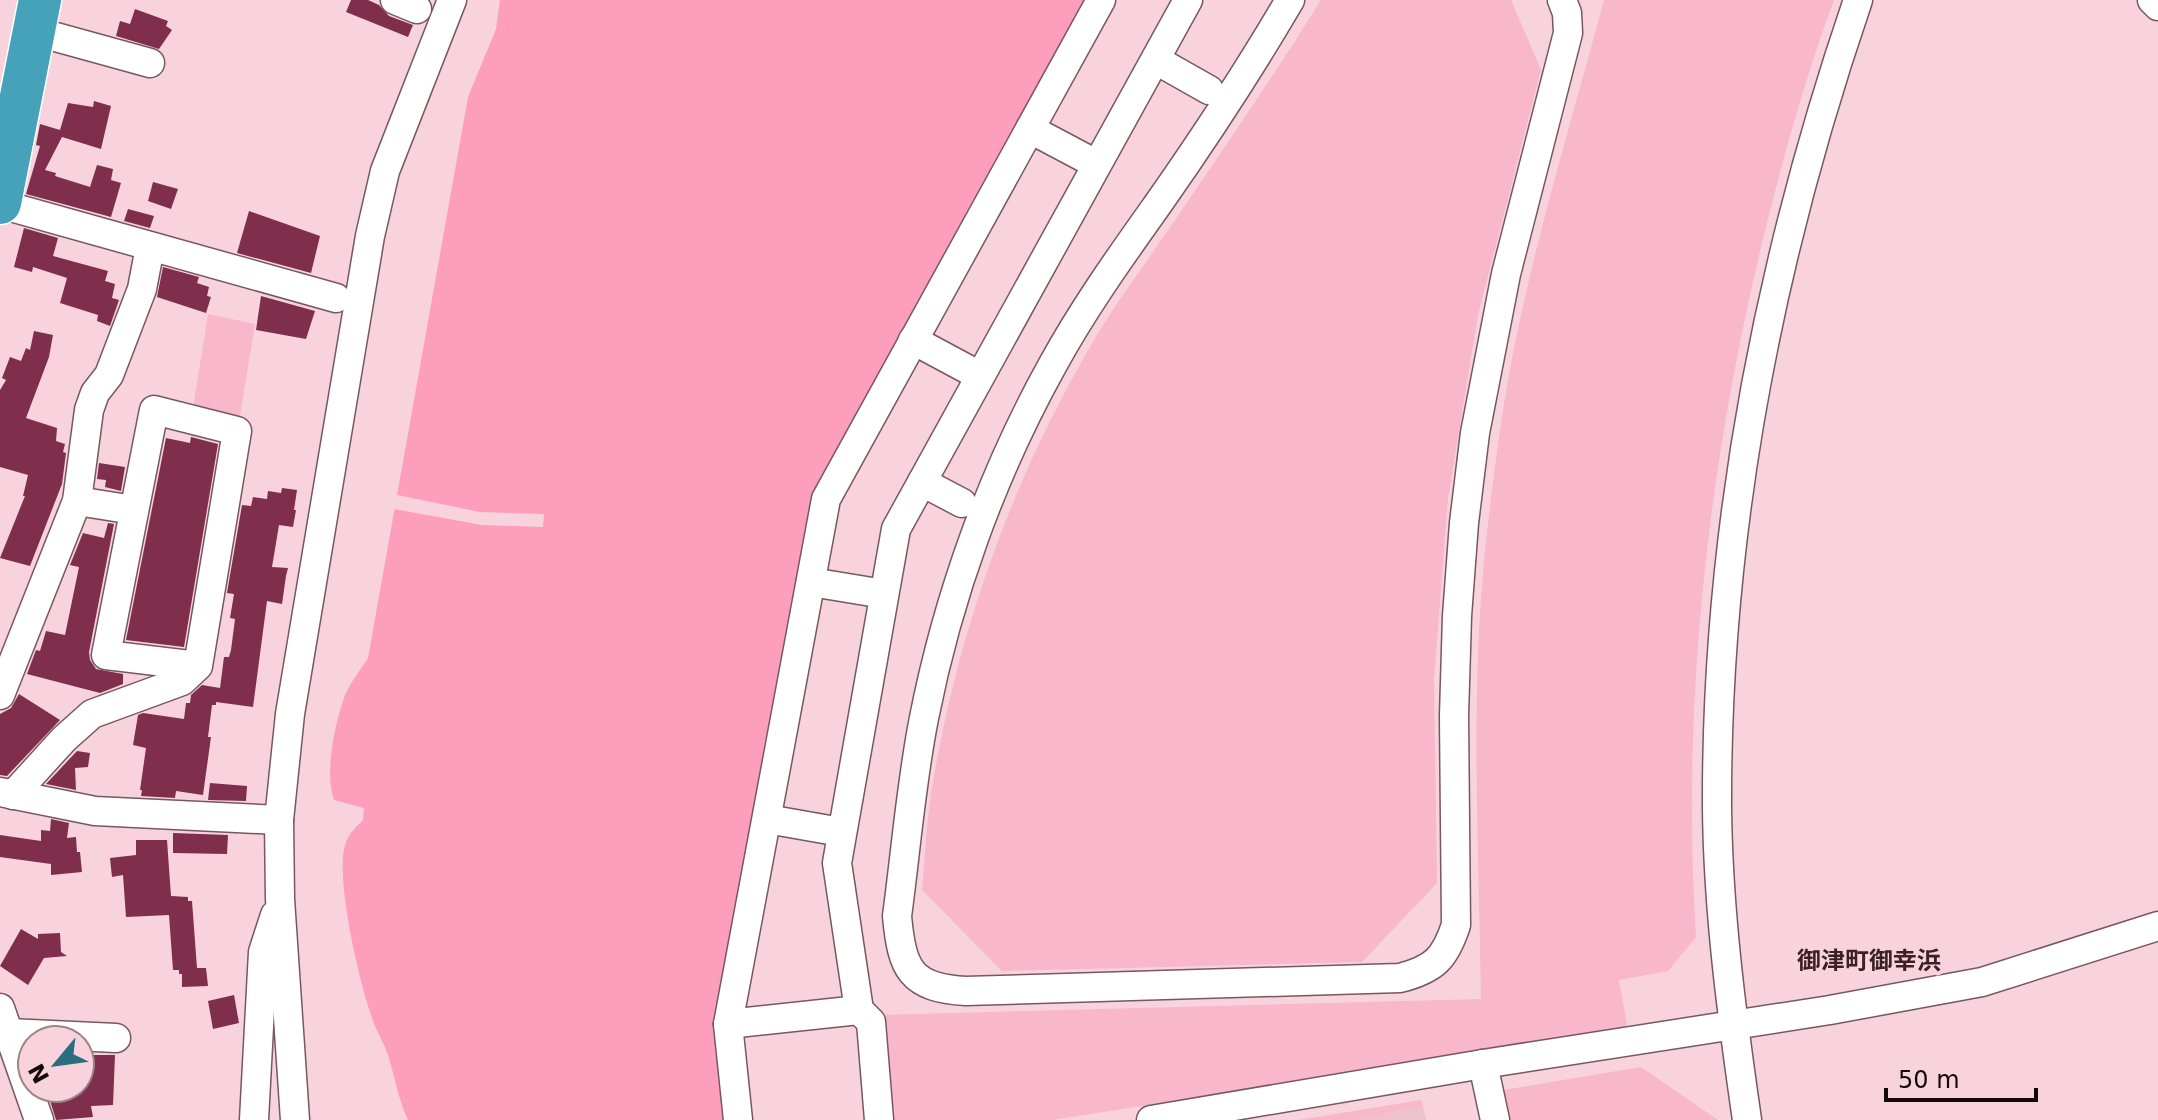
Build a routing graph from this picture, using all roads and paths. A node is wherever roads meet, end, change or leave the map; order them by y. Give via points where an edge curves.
1 (452, 0) edge
2 (1101, 0) edge
3 (1188, 0) edge
4 (1290, 0) edge
5 (1562, 0) edge
6 (1858, 0) edge
7 (2152, 0) edge
8 (2158, 6) edge
9 (30, 10) edge
10 (1156, 60) junction
11 (150, 63) dead end
12 (0, 81) edge
13 (1209, 90) dead end
14 (1030, 129) junction
15 (1096, 164) junction
16 (0, 204) edge
17 (150, 247) junction
18 (336, 298) dead end
19 (913, 340) junction
20 (980, 376) junction
21 (922, 482) junction
22 (77, 501) junction
23 (962, 503) dead end
24 (134, 510) junction
25 (811, 582) junction
26 (884, 594) junction
27 (198, 666) junction
28 (0, 695) edge
29 (6, 794) edge
30 (767, 819) junction
31 (279, 820) junction
32 (841, 832) junction
33 (280, 899) junction
34 (2158, 926) edge
35 (859, 1010) junction
36 (4, 1020) edge
37 (728, 1024) junction
38 (1733, 1024) junction
39 (116, 1038) dead end
40 (1483, 1064) junction
41 (39, 1120) edge
42 (254, 1120) edge
43 (295, 1120) edge
44 (738, 1120) edge
45 (879, 1120) edge
46 (1151, 1120) edge
47 (1495, 1120) edge
48 (1747, 1120) edge

1 - 31 street via 385,171 370,236 290,714
2 - 14 street
3 - 10 street
4 - 5 street via 1229,100 1072,331 1025,418 983,516 944,631 927,705 897,916 906,962 934,988 1400,978 1427,969 1443,955 1456,925 1457,616 1475,433 1506,274 1568,33
6 - 38 street via 1783,250 1736,507 1717,810
7 - 8 street
9 - 11 street
9 - 12 highway
9 - 16 highway
10 - 13 street
10 - 15 street
14 - 15 street
14 - 19 street
15 - 20 street
16 - 17 street
17 - 18 street
17 - 22 street via 137,303 89,410
19 - 20 street
19 - 25 street via 826,499
20 - 21 street
21 - 23 street
21 - 26 street via 896,529
22 - 24 street
22 - 28 street
24 - 27 street via 106,655
24 - 27 street via 154,410 237,431
25 - 26 street
25 - 30 street
26 - 32 street
27 - 29 street via 182,681 92,714
29 - 31 street via 95,811
30 - 32 street
30 - 37 street
31 - 33 street
32 - 35 street via 837,863 862,949
33 - 42 street via 263,952
33 - 43 street
34 - 38 street via 1982,982
35 - 37 street
35 - 45 street via 871,1022
36 - 39 street
36 - 41 street
37 - 44 street
38 - 40 street
38 - 48 street
40 - 46 street
40 - 47 street

